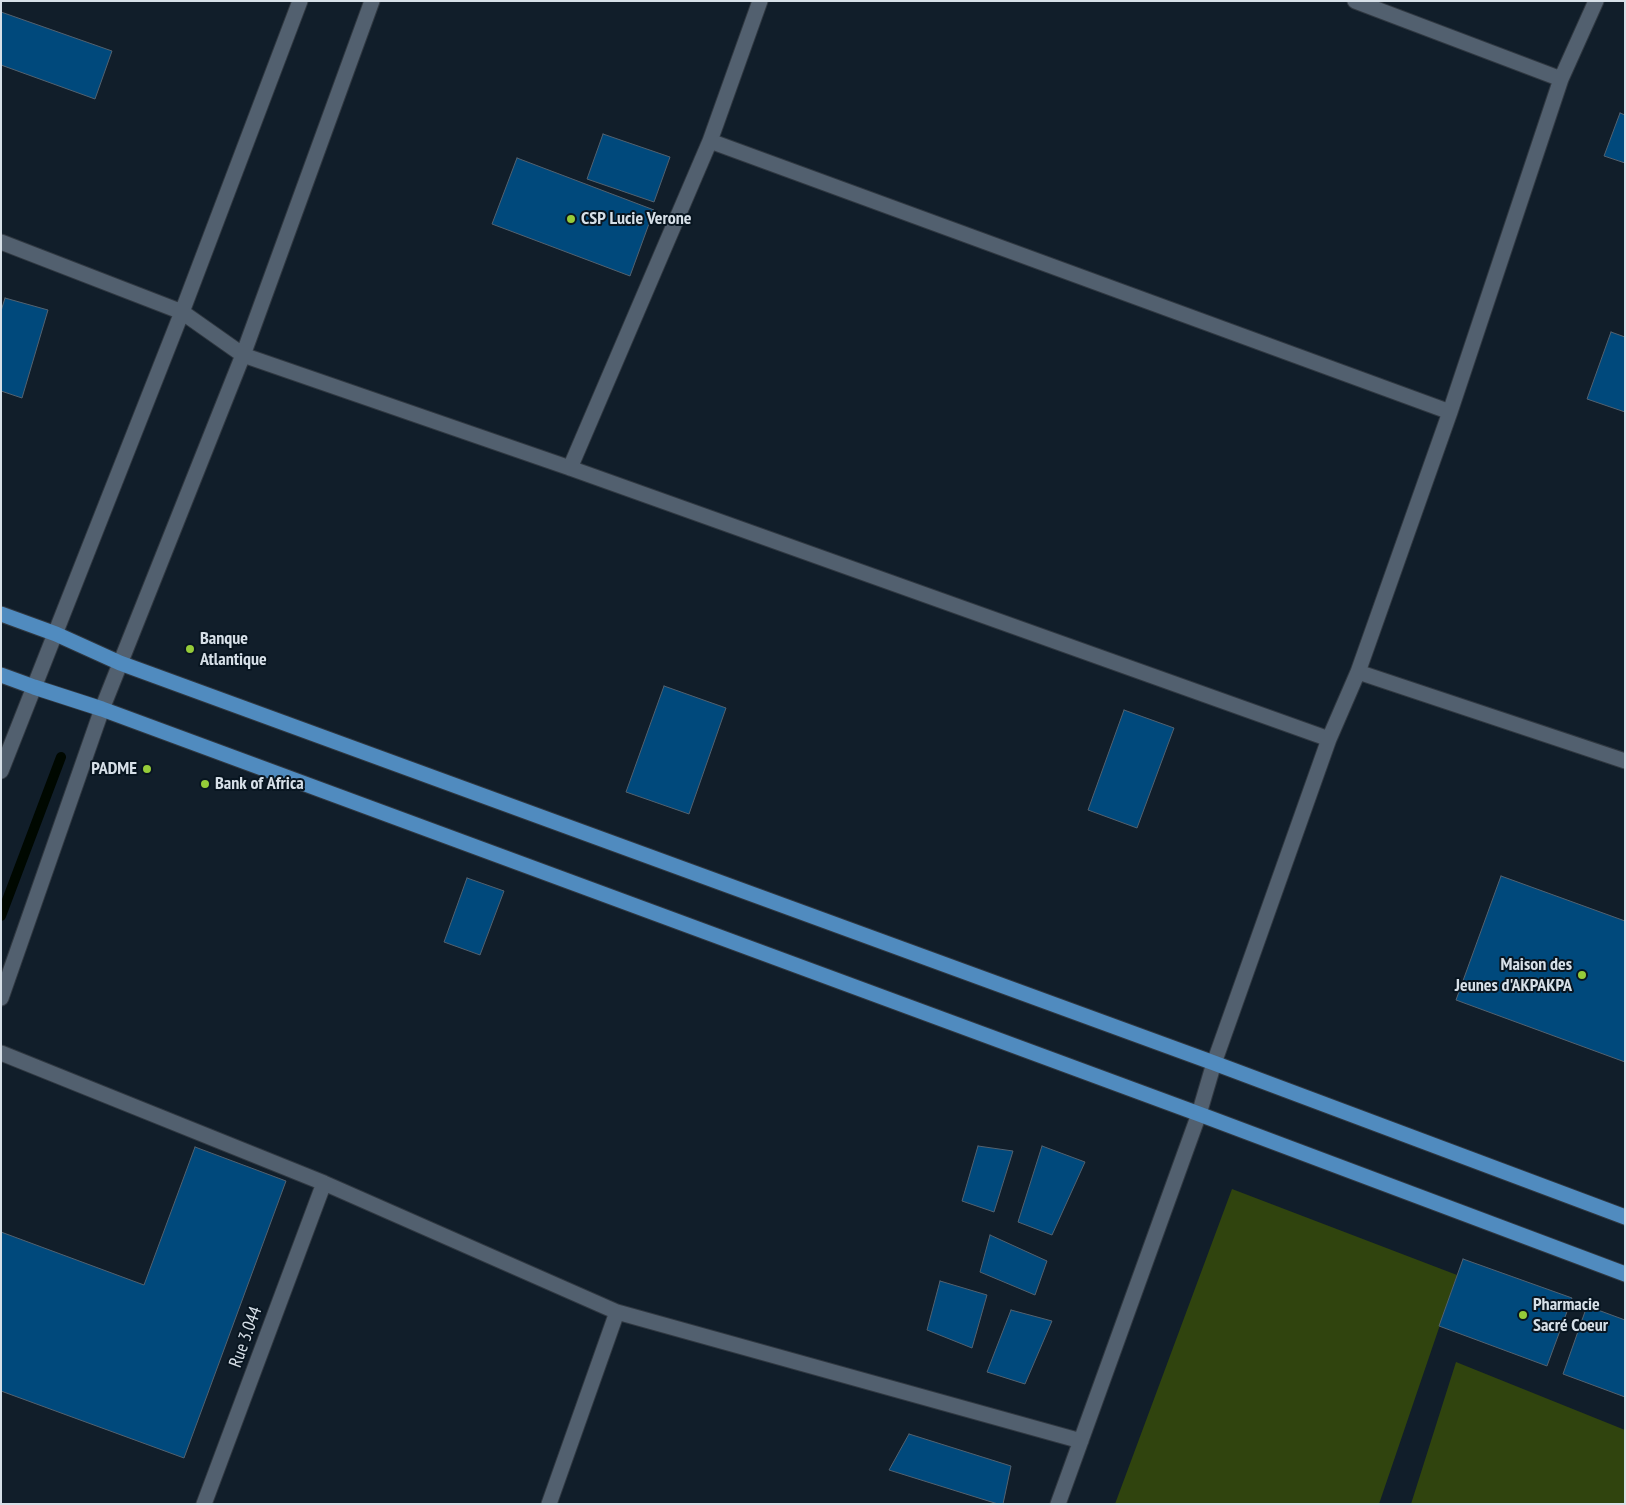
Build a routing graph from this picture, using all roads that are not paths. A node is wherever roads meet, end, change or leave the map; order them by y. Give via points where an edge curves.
1 (300, 1) edge
2 (372, 1) edge
3 (760, 1) edge
4 (1355, 1) edge
5 (1596, 1) edge
6 (1561, 79) junction
7 (710, 141) junction
8 (1, 242) edge
9 (182, 312) junction
10 (243, 355) junction
11 (1450, 412) junction
12 (570, 468) junction
13 (1, 614) edge
14 (56, 634) junction
15 (120, 663) junction
16 (1358, 672) junction
17 (1, 675) edge
18 (34, 688) junction
19 (102, 708) junction
20 (1330, 739) junction
21 (1625, 761) edge
22 (1, 771) edge
23 (1, 998) edge
24 (1, 1053) edge
25 (1214, 1062) junction
26 (1199, 1114) junction
27 (324, 1183) junction
28 (1625, 1217) edge
29 (1625, 1274) edge
30 (617, 1312) junction
31 (1081, 1441) junction
32 (204, 1504) edge
33 (549, 1504) edge
34 (1058, 1504) edge

1 - 9 street
2 - 10 street
3 - 7 street
4 - 6 street
5 - 6 street
6 - 11 street
7 - 11 street
7 - 12 street
8 - 9 street
9 - 10 street
9 - 14 street
10 - 12 street
10 - 15 street
11 - 16 street
12 - 20 street
13 - 14 main road
14 - 15 main road
14 - 18 street
15 - 19 street
15 - 25 main road
16 - 20 street
16 - 21 street
17 - 18 main road
18 - 19 main road
18 - 22 street
19 - 23 street
19 - 26 main road
20 - 25 street
24 - 27 street
25 - 26 street
25 - 28 main road
26 - 29 main road
26 - 31 street
27 - 30 street
27 - 32 street, Rue 3.044
30 - 31 street
30 - 33 street
31 - 34 street

